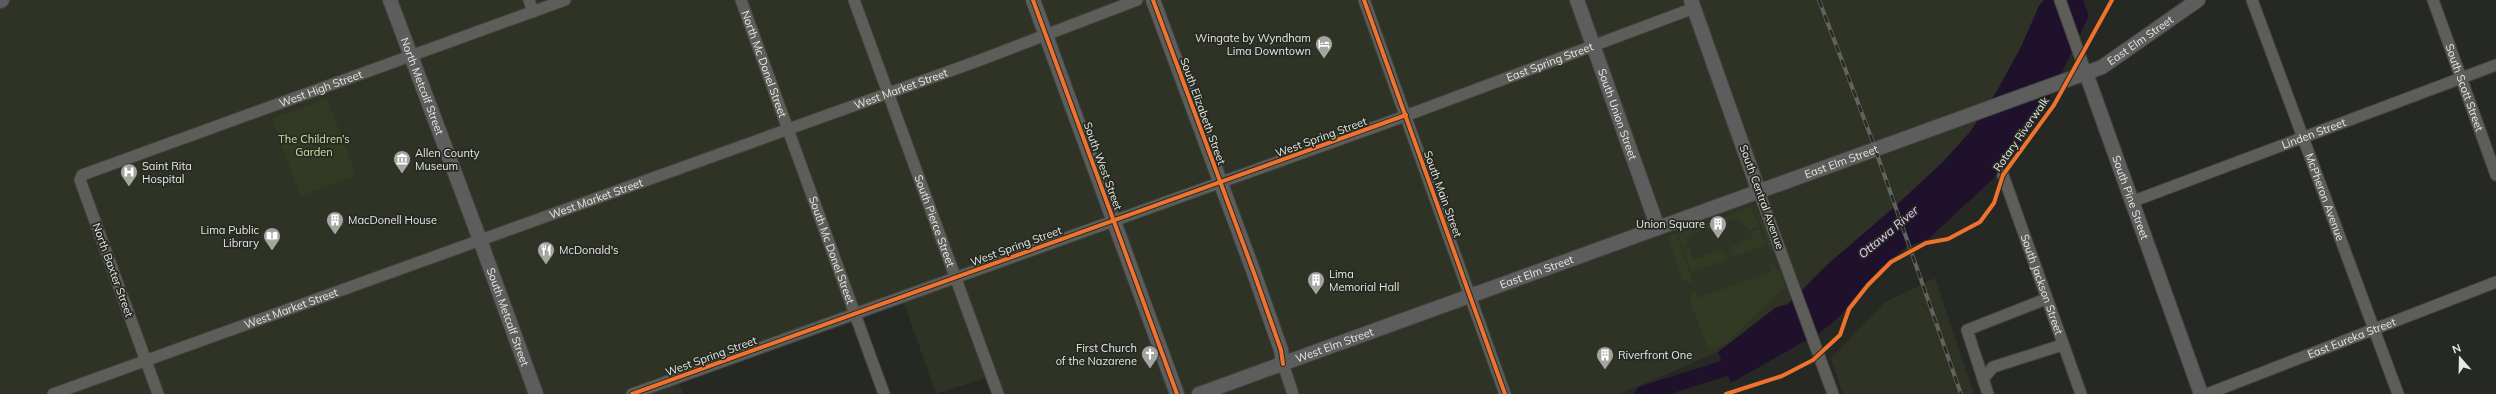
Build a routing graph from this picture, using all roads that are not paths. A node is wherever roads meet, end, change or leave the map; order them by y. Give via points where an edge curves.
1 (390, 0) edge
2 (529, 0) edge
3 (565, 0) edge
4 (741, 0) edge
5 (854, 0) edge
6 (1033, 0) edge
7 (1137, 0) edge
8 (1153, 0) edge
9 (1364, 0) edge
10 (1577, 0) edge
11 (2060, 0) edge
12 (2198, 0) edge
13 (2252, 0) edge
14 (2433, 0) edge
15 (1692, 4) edge
16 (533, 12) junction
17 (1045, 35) junction
18 (1594, 45) junction
19 (410, 56) junction
20 (2496, 66) edge
21 (2086, 73) junction
22 (2461, 78) junction
23 (887, 92) junction
24 (1406, 115) junction
25 (788, 128) junction
26 (2303, 138) junction
27 (2003, 175) dead end
28 (2496, 175) edge
29 (80, 180) joint
30 (1220, 183) junction
31 (1759, 192) junction
32 (2132, 202) junction
33 (1113, 220) junction
34 (1658, 228) junction
35 (480, 240) junction
36 (956, 277) junction
37 (2496, 282) edge
38 (1470, 296) junction
39 (2046, 299) junction
40 (856, 314) junction
41 (2374, 329) junction
42 (2064, 346) junction
43 (146, 359) junction
44 (1282, 364) junction
45 (1983, 379) junction
46 (53, 394) edge
47 (158, 394) edge
48 (536, 394) edge
49 (632, 394) edge
50 (884, 394) edge
51 (998, 394) edge
52 (1177, 394) edge
53 (1199, 394) edge
54 (1294, 394) edge
55 (1505, 394) edge
56 (1833, 394) edge
57 (1988, 394) edge
58 (2081, 394) edge
59 (2201, 394) edge
60 (2207, 394) edge
61 (2398, 394) edge

1 - 19 main road, North Metcalf Street
2 - 16 street
3 - 16 street, West High Street
4 - 25 street, North Mc Donel Street
5 - 23 street, South Pierce Street
6 - 17 main road, South West Street
7 - 17 street, West Market Street
8 - 30 main road, South Elizabeth Street
9 - 24 street, South Main Street
10 - 18 main road, South Union Street
11 - 21 street, South Pine Street
12 - 21 main road, East Elm Street via 2102,67
13 - 26 street, McPheron Avenue
14 - 22 street, South Scott Street
15 - 18 street, East Spring Street
15 - 31 main road, South Central Avenue
16 - 19 street, West High Street
17 - 23 street, West Market Street
17 - 33 main road, South West Street
18 - 24 street, East Spring Street
18 - 34 main road, South Union Street
19 - 29 street, West High Street via 89,171 82,175
19 - 35 main road, North Metcalf Street
20 - 22 street, Linden Street
21 - 31 main road, East Elm Street
21 - 32 main road, South Pine Street
22 - 26 street, Linden Street
22 - 28 street, South Scott Street
23 - 25 street, West Market Street
23 - 36 street, South Pierce Street
24 - 30 street, West Spring Street
24 - 38 street, South Main Street
25 - 35 street, West Market Street
25 - 40 street, South Mc Donel Street
26 - 32 street, Linden Street
26 - 41 street, McPheron Avenue
27 - 39 street, South Jackson Street
29 - 43 street, North Baxter Street
30 - 33 street, West Spring Street
30 - 44 main road, South Elizabeth Street via 1281,350
31 - 34 main road, East Elm Street
31 - 56 street, South Central Avenue
32 - 59 main road, South Pine Street
33 - 36 street, West Spring Street
33 - 52 main road, South West Street
34 - 38 main road, East Elm Street
35 - 43 street, West Market Street
35 - 48 main road, South Metcalf Street
36 - 40 street, West Spring Street
36 - 51 street, South Pierce Street
37 - 41 street, East Eureka Street
38 - 44 main road, West Elm Street
38 - 55 street, South Main Street
39 - 42 street, South Jackson Street
39 - 45 street via 1967,330
40 - 49 street, West Spring Street
40 - 50 street, South Mc Donel Street
41 - 60 street, East Eureka Street
41 - 61 street, McPheron Avenue
42 - 45 street via 1993,367
42 - 58 street, South Jackson Street
43 - 46 street, West Market Street
43 - 47 street, North Baxter Street
44 - 53 main road, West Elm Street
44 - 54 street, South Elizabeth Street
45 - 57 street

